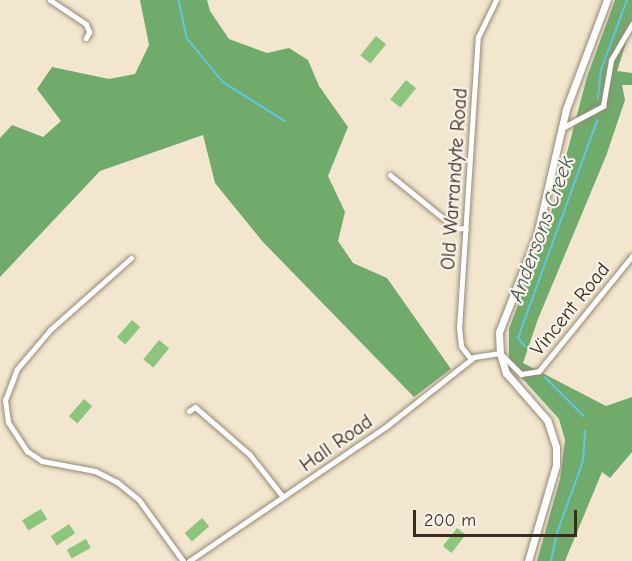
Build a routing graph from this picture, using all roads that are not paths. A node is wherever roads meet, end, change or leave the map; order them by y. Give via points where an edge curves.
1 (50, 0) edge
2 (496, 0) edge
3 (607, 0) edge
4 (632, 24) edge
5 (86, 38) dead end
6 (562, 128) junction
7 (391, 180) dead end
8 (466, 229) junction
9 (632, 256) edge
10 (131, 258) dead end
11 (500, 353) junction
12 (471, 359) junction
13 (3, 399) edge
14 (189, 411) dead end
15 (283, 497) junction
16 (183, 561) edge
17 (189, 561) edge
18 (528, 561) edge

1 - 5 street via 86,24
2 - 8 street, Old Warrandyte Road via 478,37
3 - 6 main road
4 - 6 street via 611,60 603,106
6 - 11 main road via 543,219 499,332
7 - 8 street via 454,227
8 - 12 street, Old Warrandyte Road via 459,334 461,346
9 - 11 street, Vincent Road via 539,371 531,376 521,374
10 - 13 street via 32,349
11 - 12 street, Hall Road
11 - 18 main road via 506,373 547,420 556,447 556,465
12 - 15 street, Hall Road via 388,425
13 - 16 street via 9,422 27,451 42,461 95,471 117,482 139,500
14 - 15 street via 196,404 250,455
15 - 17 street, Hall Road

